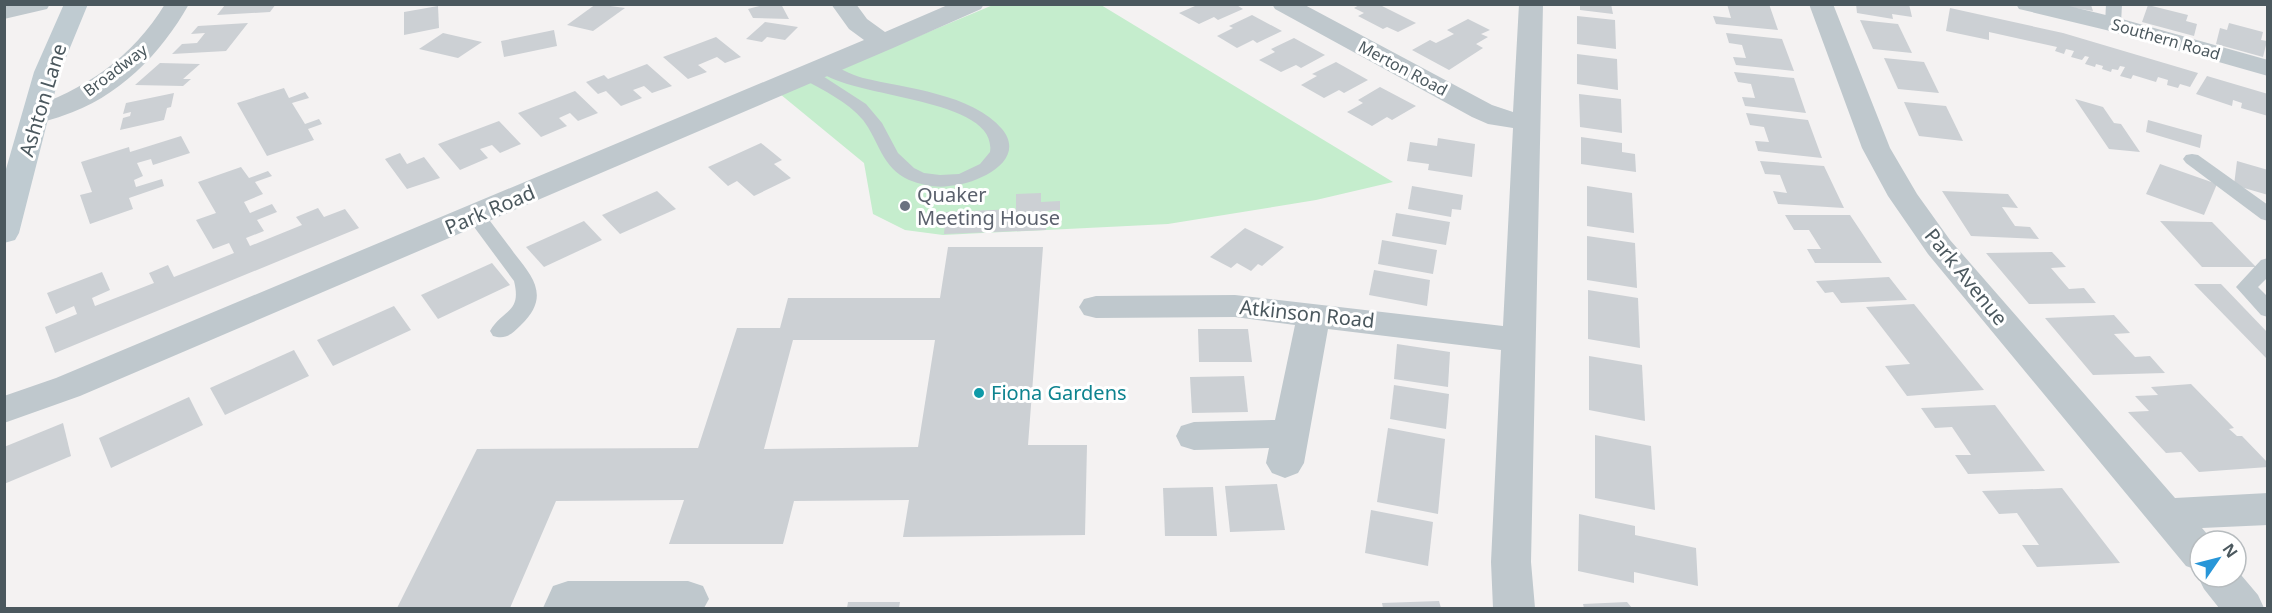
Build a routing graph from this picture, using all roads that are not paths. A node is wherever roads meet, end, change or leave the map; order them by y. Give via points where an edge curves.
1 (38, 4) edge
2 (76, 4) edge
3 (177, 4) edge
4 (843, 4) edge
5 (972, 4) edge
6 (1284, 4) edge
7 (1531, 4) edge
8 (1821, 4) edge
9 (2028, 4) edge
10 (4, 12) edge
11 (2114, 14) edge
12 (884, 43) junction
13 (2268, 68) edge
14 (817, 72) junction
15 (36, 115) junction
16 (1525, 122) junction
17 (2192, 159) dead end
18 (2268, 215) edge
19 (476, 216) junction
20 (4, 233) edge
21 (2268, 265) edge
22 (1096, 307) dead end
23 (2268, 310) edge
24 (1314, 314) junction
25 (501, 331) dead end
26 (1518, 340) junction
27 (4, 410) edge
28 (1194, 436) dead end
29 (2268, 509) edge
30 (2168, 514) junction
31 (2188, 539) edge
32 (2227, 589) edge
33 (687, 599) dead end
34 (564, 609) edge
35 (1514, 609) edge
36 (2243, 609) edge

1 - 10 street
2 - 15 main road, Ashton Lane via 47,72
3 - 15 street, Broadway via 152,43 130,63 79,97
4 - 12 street via 858,24
5 - 12 street, Park Road
6 - 16 street, Merton Road via 1482,111
7 - 16 street
8 - 30 street, Park Avenue via 1876,148 1903,196 1939,247
9 - 11 street, Southern Road
11 - 13 street, Southern Road
12 - 14 street, Park Road
14 - 14 lane via 876,124 892,157 922,178 942,183 962,180 992,164 1000,152 1000,139 992,126 976,117 891,88
14 - 19 street, Park Road
15 - 20 main road, Ashton Lane
16 - 26 street
17 - 18 lane
19 - 25 lane via 525,280 528,290 523,311
19 - 27 street, Park Road via 68,387
21 - 23 lane via 2246,287
22 - 24 street, Atkinson Road via 1235,306
24 - 26 street, Atkinson Road
24 - 28 street via 1287,449
26 - 35 street via 1511,562
29 - 30 street
30 - 31 street, Park Avenue
32 - 36 street
33 - 34 street via 568,599

